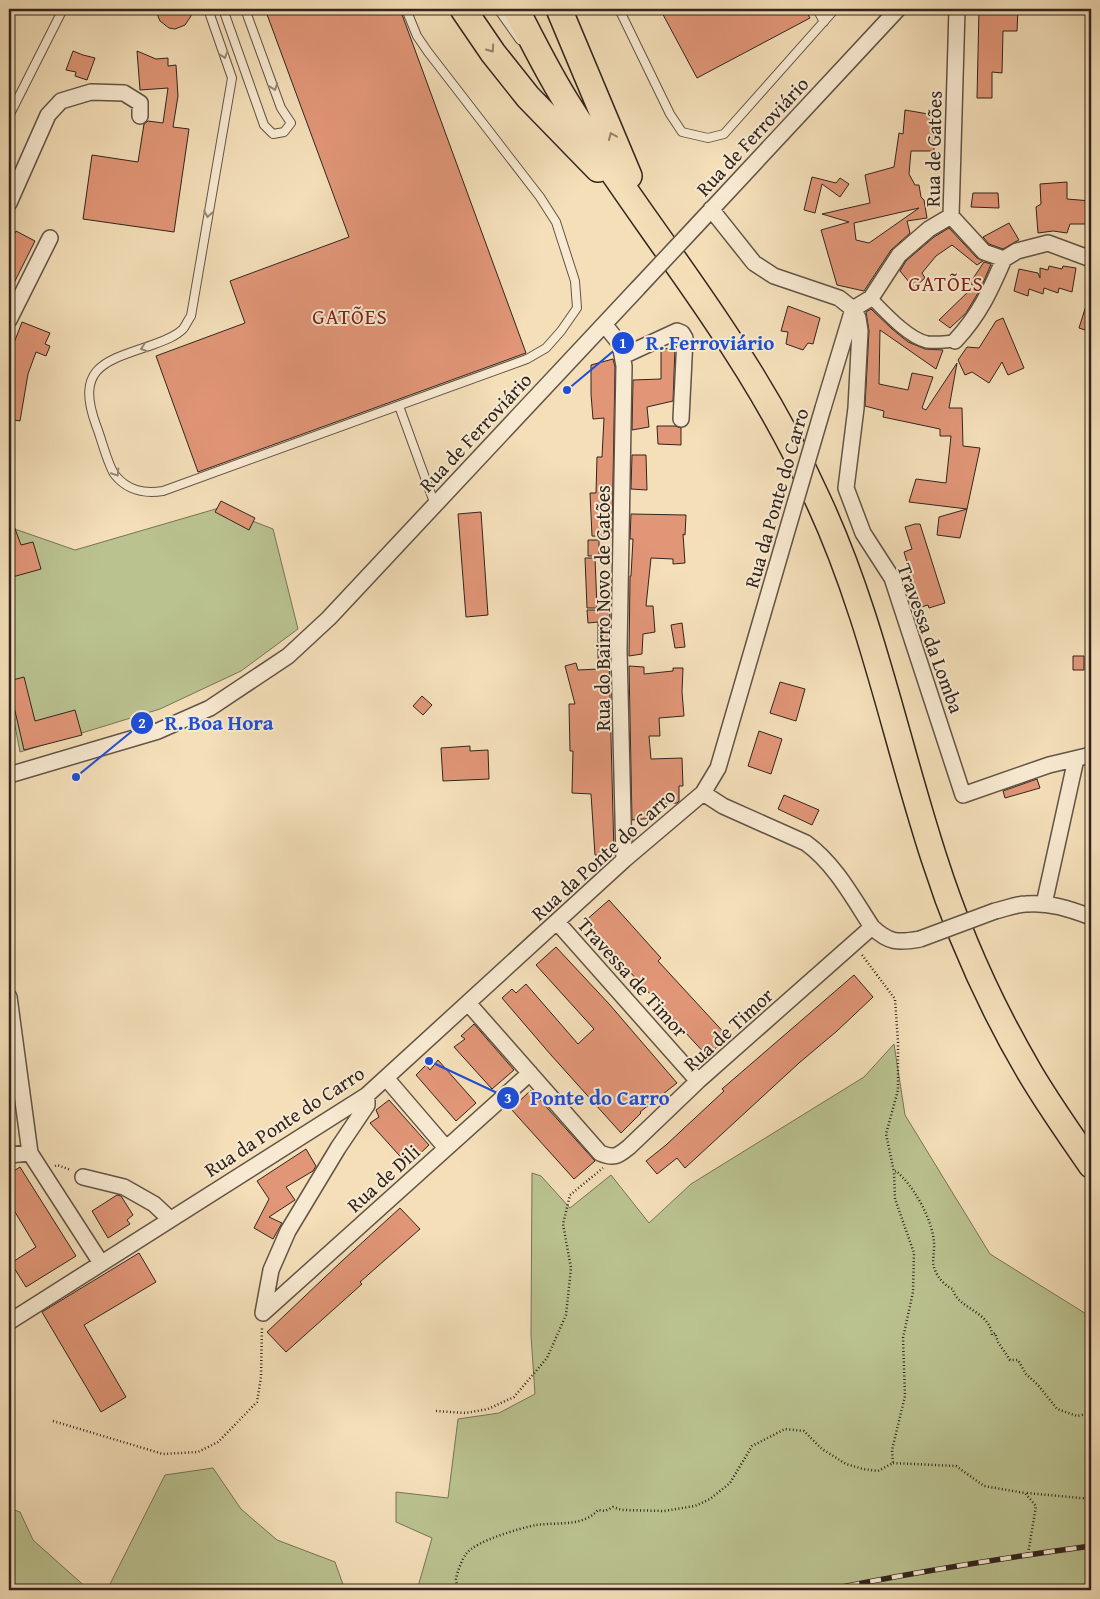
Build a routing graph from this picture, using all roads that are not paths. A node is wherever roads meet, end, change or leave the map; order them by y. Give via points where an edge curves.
1 (63, 9) edge
2 (208, 9) edge
3 (223, 9) edge
4 (245, 9) edge
5 (406, 9) edge
6 (463, 9) edge
7 (498, 9) edge
8 (511, 9) edge
9 (516, 9) edge
10 (559, 9) edge
11 (618, 9) edge
12 (817, 9) edge
13 (835, 9) edge
14 (898, 9) edge
15 (957, 9) edge
16 (824, 22) junction
17 (551, 75) junction
18 (9, 116) edge
19 (140, 116) dead end
20 (9, 204) edge
21 (711, 209) junction
22 (641, 214) junction
23 (951, 216) junction
24 (50, 238) dead end
25 (1004, 259) junction
26 (1091, 259) edge
27 (871, 298) junction
28 (853, 309) junction
29 (9, 320) edge
30 (604, 324) junction
31 (955, 341) joint
32 (623, 356) junction
33 (399, 406) junction
34 (681, 419) dead end
35 (435, 505) junction
36 (1091, 755) edge
37 (1076, 759) junction
38 (9, 775) edge
39 (703, 793) junction
40 (624, 860) junction
41 (1044, 904) junction
42 (1091, 917) edge
43 (557, 922) junction
44 (872, 928) junction
45 (9, 997) edge
46 (468, 1003) junction
47 (530, 1073) junction
48 (386, 1078) junction
49 (698, 1081) junction
50 (368, 1094) junction
51 (446, 1148) junction
52 (30, 1153) junction
53 (9, 1155) edge
54 (1091, 1165) edge
55 (83, 1177) road end
56 (170, 1219) junction
57 (101, 1263) junction
58 (9, 1322) edge

1 - 18 lane
2 -> 33 lane via 232,78 190,316 183,329 167,340 114,358 98,369 89,386 89,405 114,473 137,491 163,491
4 -> 3 lane via 281,108 291,123 284,132 273,134 264,125
5 - 33 lane via 428,52 540,196 556,222 575,281 577,308 546,348 527,359
6 -> 22 highway via 528,97
7 - 17 lane via 527,50
8 - 17 highway
9 - 17 highway
22 -> 10 highway via 630,178
11 - 16 lane via 682,132 708,138 724,134
12 - 16 lane
13 - 16 lane
14 - 21 street, Rua de Ferroviário
15 - 23 street, Rua de Gatões
17 - 22 highway
19 - 20 street via 140,103 124,93 91,92 61,101 48,115
21 - 28 street via 754,264 774,276 838,298
21 - 30 street, Rua de Ferroviário, bridge
22 - 54 highway via 718,322 783,429 812,485 854,592 934,858 966,945 1029,1072
23 - 25 street, Rua de Gatões via 984,252
23 - 27 street via 929,229 899,255
24 - 29 street
25 - 26 street via 1017,251 1048,242
25 - 31 street via 988,297
27 - 28 street
27 - 31 street via 908,332 925,341
28 - 37 street, Travessa da Lomba via 860,331 856,408 846,488 863,533 892,578 964,795 1048,765
28 - 39 street, Rua da Ponte do Carro, bridge via 718,768
30 - 32 street, Rua do Bairro Novo de Gatões via 620,344
30 - 35 street, Rua de Ferroviário
32 - 34 street via 677,331 682,333 685,338
32 - 40 street, Rua do Bairro Novo de Gatões via 619,650
33 - 35 lane
35 - 38 street, Rua de Ferroviário via 329,618 288,656 210,708 158,731
36 - 37 street, Travessa da Lomba
37 - 41 street
39 - 40 street, Rua da Ponte do Carro
39 - 44 street via 723,806 814,849 826,860
40 - 43 street, Rua da Ponte do Carro
41 - 42 street via 1068,908
41 - 44 street, bridge via 1024,904 995,911 920,939 901,942 890,940
43 - 46 street, Rua da Ponte do Carro
43 - 49 street, Travessa de Timor
44 - 49 street, Rua de Timor
45 - 52 street
46 - 47 street
46 - 48 street, Rua da Ponte do Carro
47 - 49 street, Rua de Timor via 600,1153 607,1156 618,1156 630,1147
47 - 51 street, Rua de Dili
48 - 50 street, Rua da Ponte do Carro
48 - 51 street
50 - 51 street, Rua de Dili via 367,1105 288,1231 271,1270 263,1313
50 - 56 street, Rua da Ponte do Carro
52 - 53 street
52 - 57 street
55 - 56 street via 124,1186 154,1204
56 - 57 street, Rua da Ponte do Carro
57 - 58 street, Rua da Ponte do Carro

